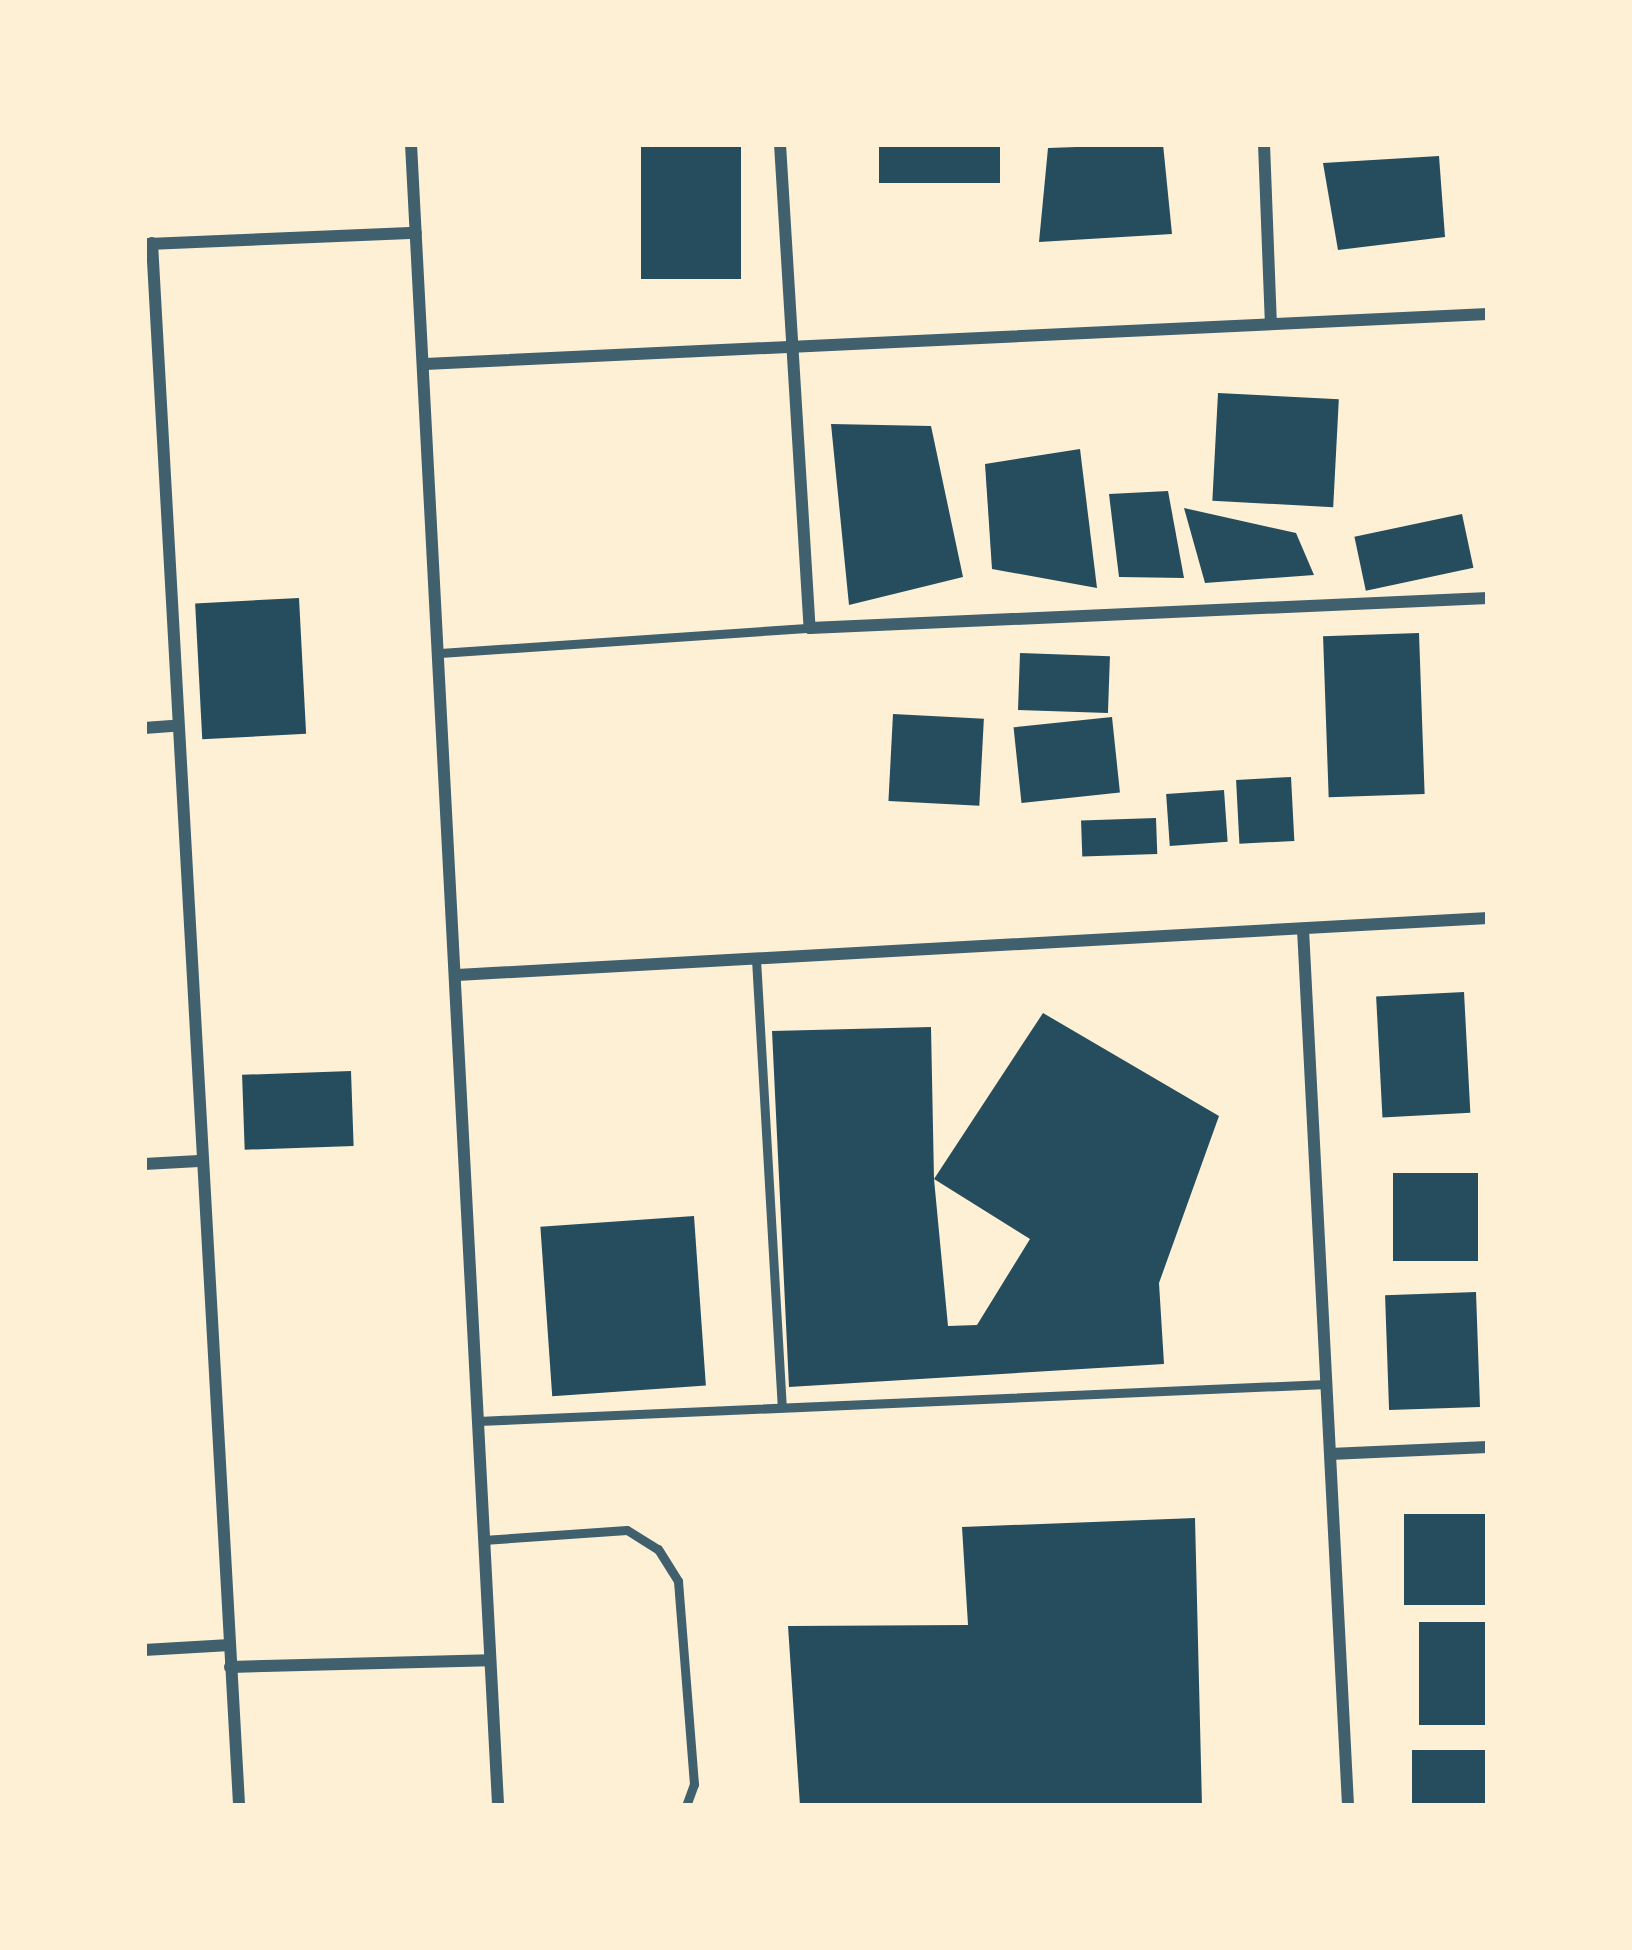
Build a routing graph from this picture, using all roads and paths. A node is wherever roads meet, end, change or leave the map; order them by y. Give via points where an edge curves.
1 (411, 144) edge
2 (780, 144) edge
3 (1264, 144) edge
4 (416, 233) junction
5 (148, 243) edge
6 (1488, 314) edge
7 (1271, 324) junction
8 (791, 347) junction
9 (425, 364) junction
10 (1488, 598) edge
11 (810, 628) junction
12 (440, 653) junction
13 (175, 726) junction
14 (144, 728) edge
15 (1488, 918) edge
16 (1304, 928) junction
17 (756, 959) junction
18 (457, 975) junction
19 (200, 1161) junction
20 (144, 1164) edge
21 (1327, 1384) junction
22 (782, 1407) junction
23 (478, 1420) junction
24 (1488, 1447) edge
25 (1330, 1454) junction
26 (483, 1540) junction
27 (230, 1645) junction
28 (144, 1649) edge
29 (489, 1660) junction
30 (230, 1667) junction
31 (239, 1806) edge
32 (499, 1806) edge
33 (686, 1806) edge
34 (1348, 1806) edge

1 - 4 street
2 - 8 street
3 - 7 street
4 - 5 street
4 - 9 street
5 - 13 street
6 - 7 street
7 - 8 street
8 - 9 street
8 - 11 street
9 - 12 street
10 - 11 street
11 - 12 lane
12 - 18 street
13 - 14 street
13 - 19 street
15 - 16 street
16 - 17 street
16 - 21 street
17 - 18 street
17 - 22 lane
18 - 23 street
19 - 20 street
19 - 27 street
21 - 22 lane
21 - 25 street
22 - 23 lane
23 - 26 street
24 - 25 street
25 - 34 street
26 - 29 street
26 - 33 lane via 627,1530 658,1549 678,1581 694,1784
27 - 28 street
27 - 30 street
29 - 30 street
29 - 32 street
30 - 31 street

